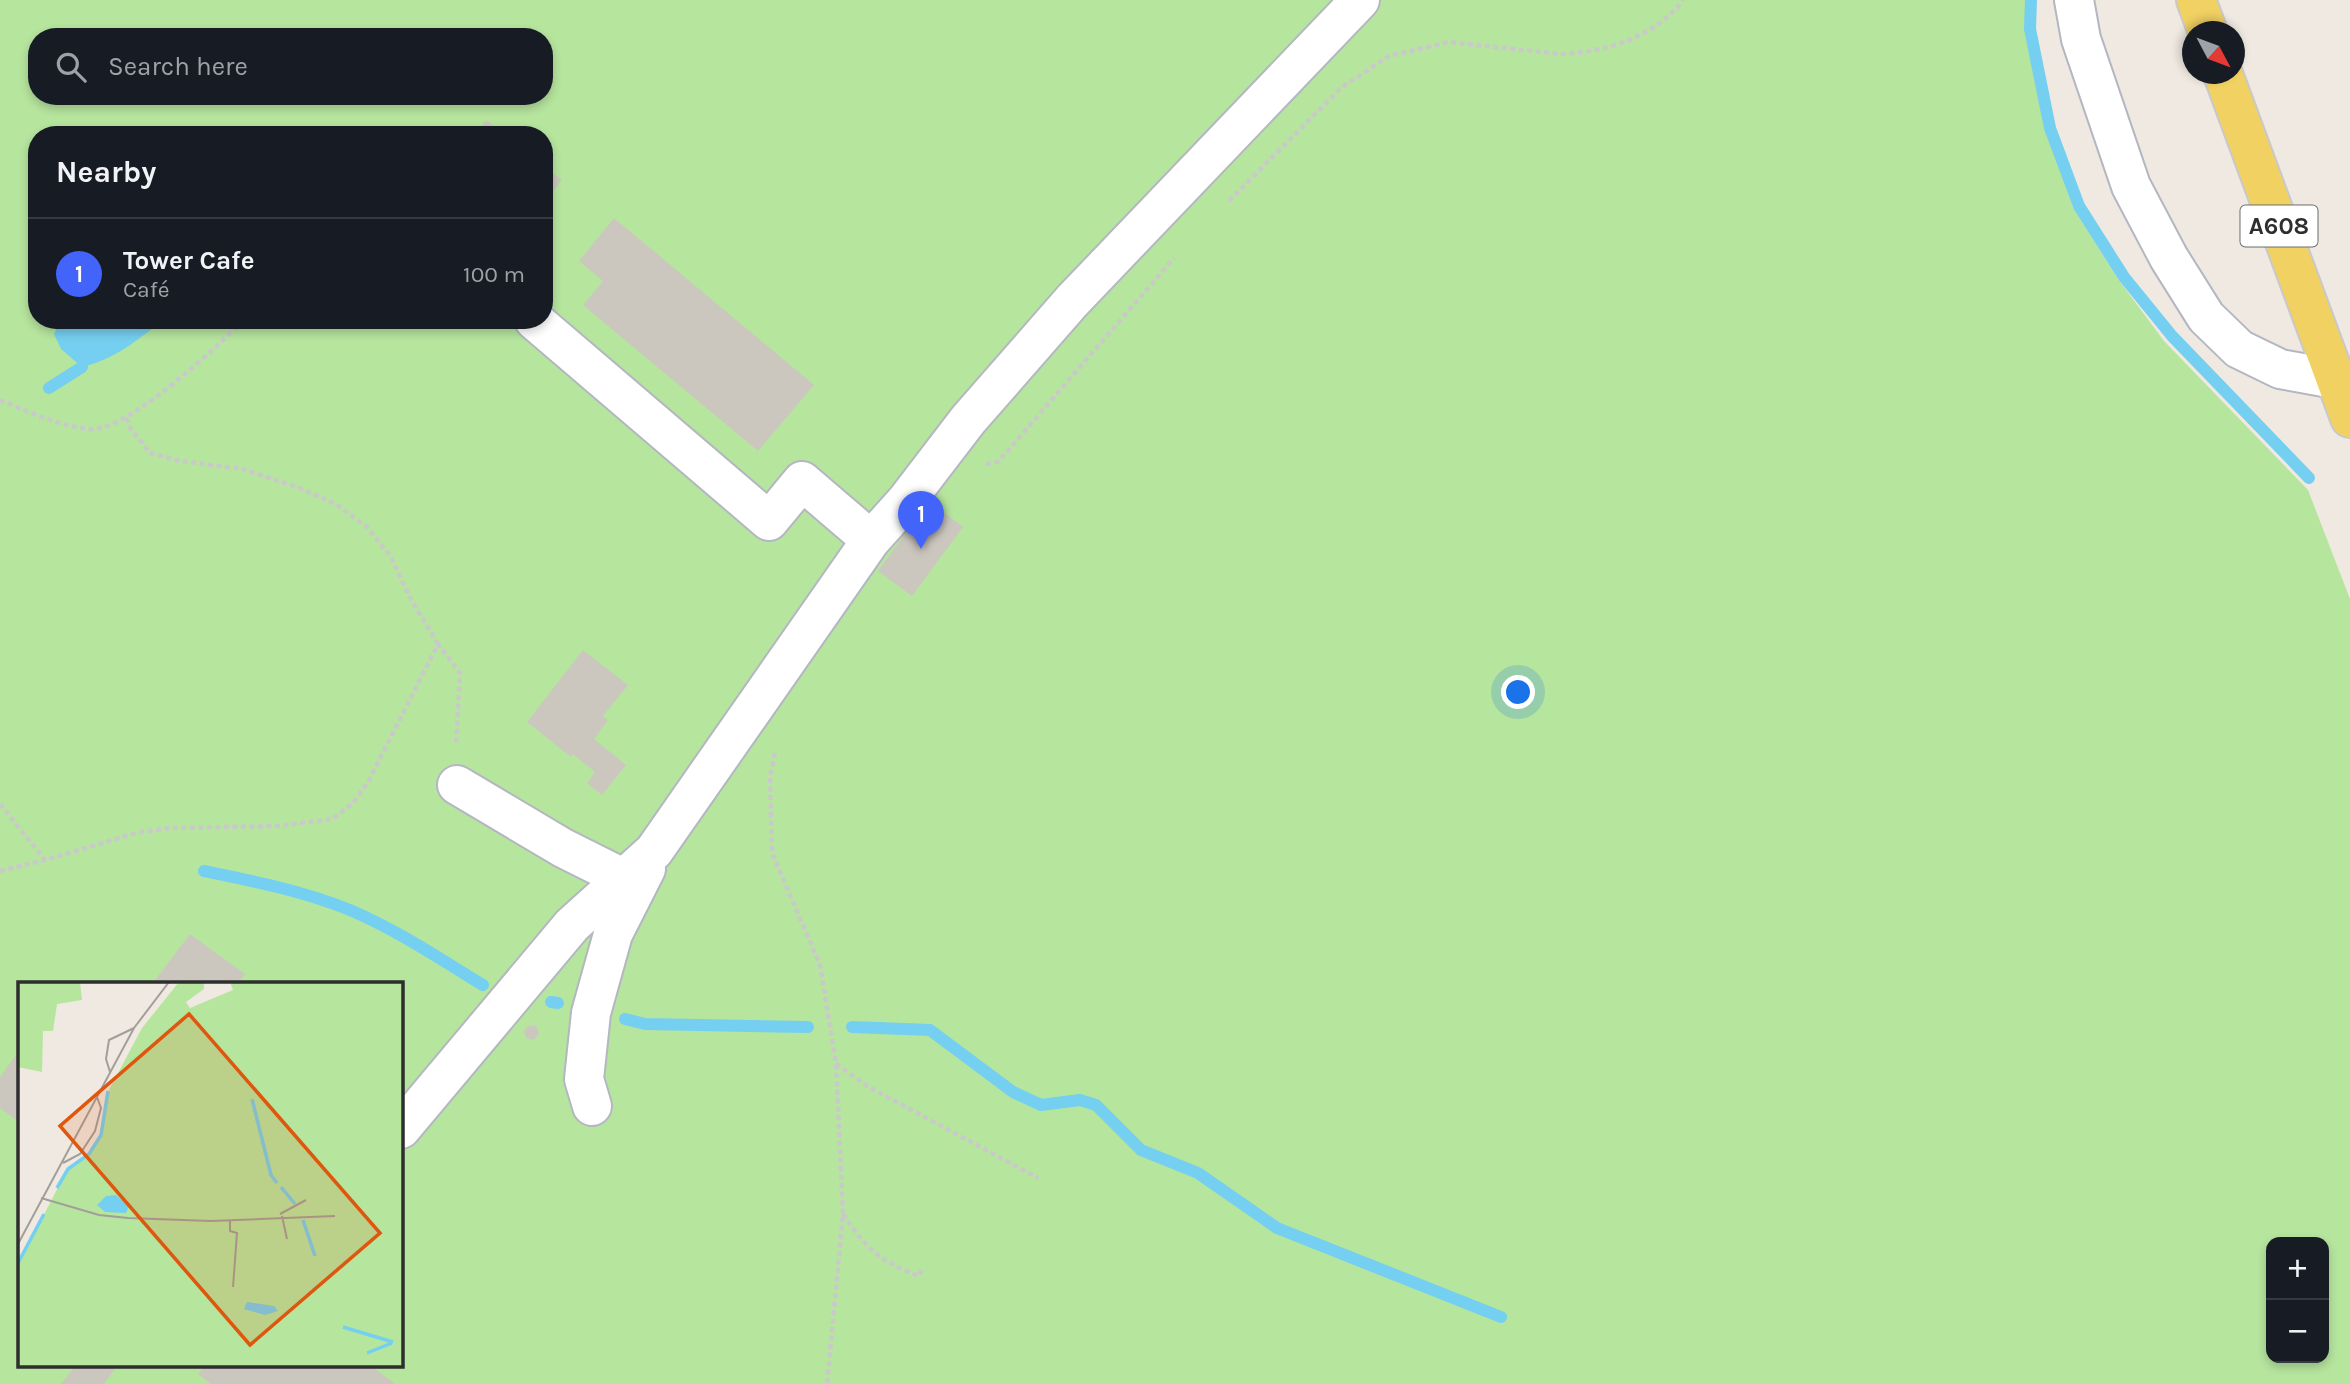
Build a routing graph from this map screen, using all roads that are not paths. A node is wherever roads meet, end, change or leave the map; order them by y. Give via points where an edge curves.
1 (1360, 0) edge
2 (2074, 0) edge
3 (2196, 0) edge
4 (2204, 21) edge
5 (2227, 84) edge
6 (545, 329) edge
7 (2335, 379) junction
8 (2350, 418) edge
9 (871, 540) junction
10 (457, 785) road end
11 (654, 851) junction
12 (623, 878) junction
13 (593, 1106) dead end
14 (402, 1128) edge

1 - 9 lane via 1072,301
2 - 7 lane via 2081,39 2131,186 2206,317 2239,349 2280,369
3 - 4 main road
5 - 7 main road, A608
6 - 9 lane via 769,521 802,481
7 - 8 main road, A608
9 - 11 lane
10 - 12 lane
11 - 12 lane
11 - 13 lane via 613,934 591,1013 584,1079
12 - 14 lane via 572,925

